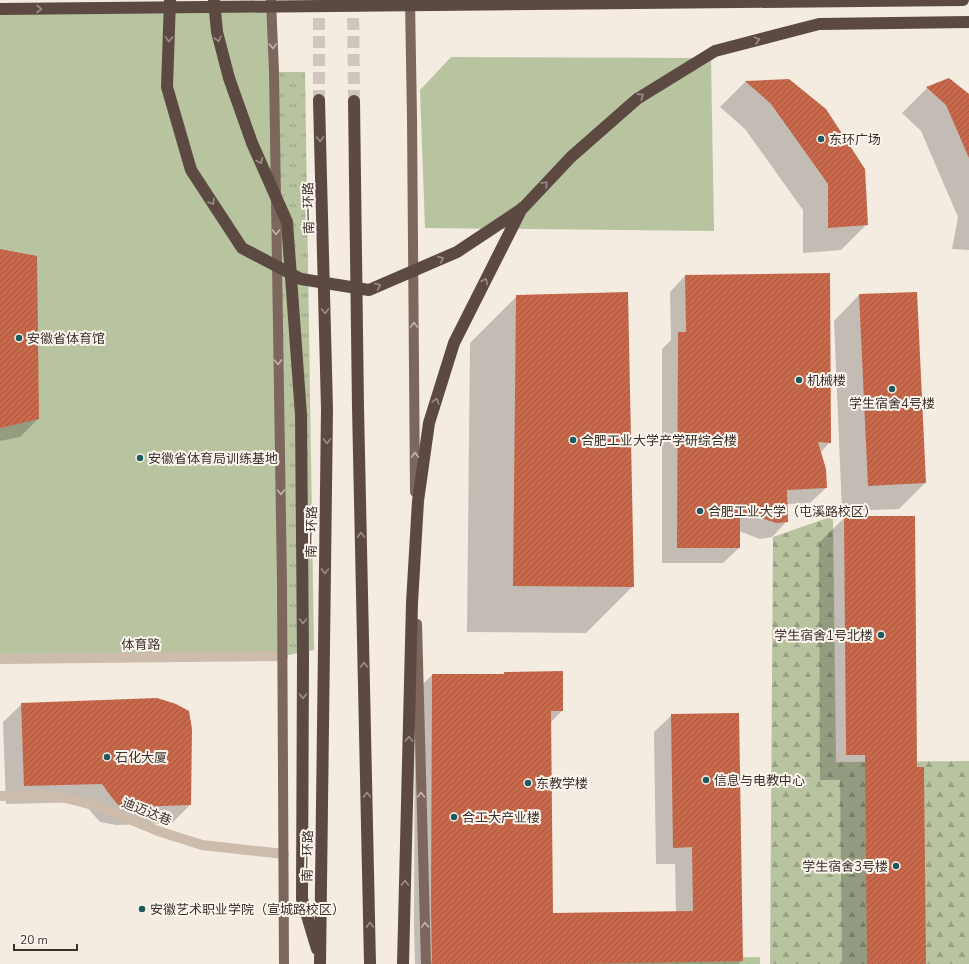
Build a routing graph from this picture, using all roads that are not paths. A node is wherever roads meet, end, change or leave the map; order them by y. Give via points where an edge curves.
1 (170, 0) edge
2 (214, 0) edge
3 (963, 0) edge
4 (410, 2) edge
5 (271, 4) edge
6 (0, 10) edge
7 (969, 22) edge
8 (319, 100) tunnel mouth
9 (354, 101) tunnel mouth
10 (523, 208) junction
11 (283, 656) junction
12 (0, 659) edge
13 (0, 796) edge
14 (284, 854) junction
15 (320, 963) edge
16 (284, 964) edge
17 (370, 964) edge
18 (403, 964) edge
19 (426, 964) edge

1 -> 10 highway, bridge via 167,87 191,170 242,248 301,279 369,290 457,252
2 -> 15 highway, bridge via 217,32 229,78 252,143 287,222 301,415 302,899
3 - 4 highway
4 - 5 highway
19 -> 4 main road via 416,604
6 -> 5 highway
5 -> 11 main road
10 -> 7 highway, bridge via 571,157 637,98 715,51 819,24
8 -> 15 highway, 南一环路 via 327,410
17 -> 9 highway
18 -> 10 highway, bridge via 412,602 418,502 429,423 454,343
11 - 12 street, 体育路
11 - 14 main road
13 - 14 street, 迪迈达巷 via 38,795 66,798 100,807 158,831 202,845
14 - 16 main road

